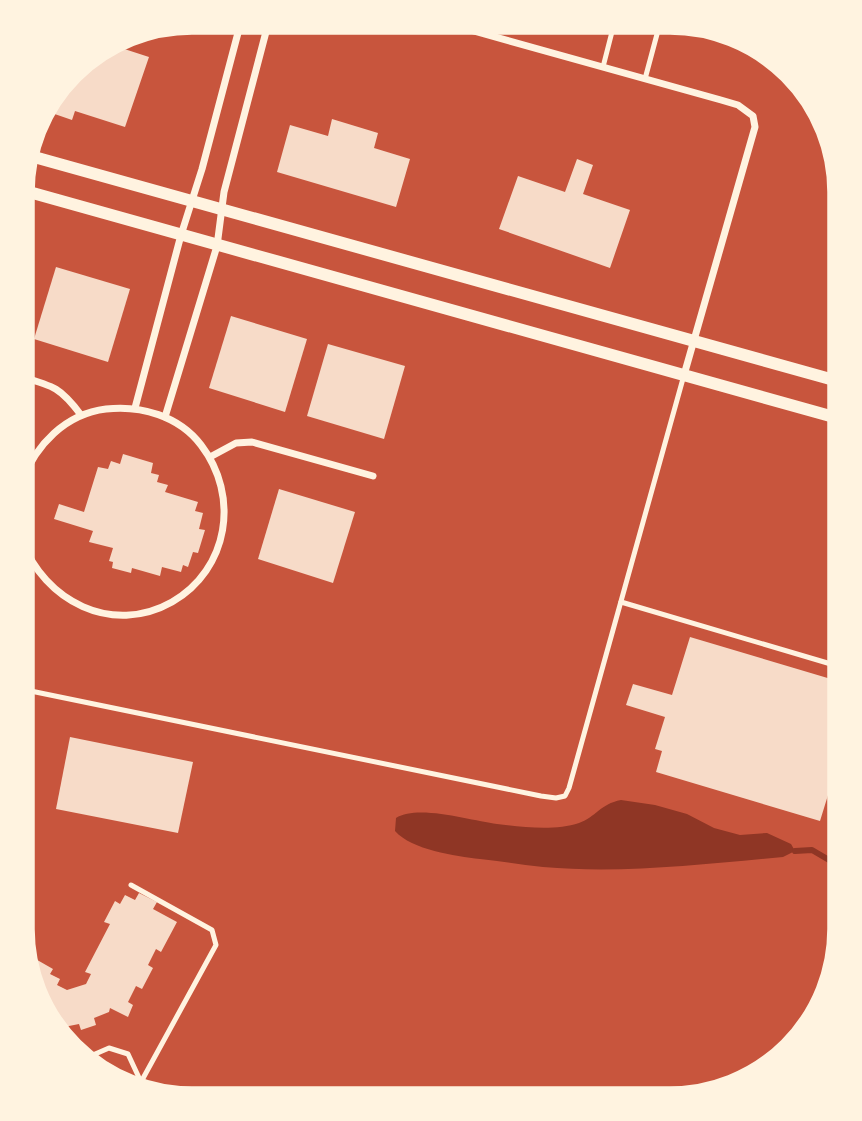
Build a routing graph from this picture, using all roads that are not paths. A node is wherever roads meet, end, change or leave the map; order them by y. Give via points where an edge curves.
1 (238, 33) edge
2 (266, 33) edge
3 (481, 33) edge
4 (612, 33) edge
5 (657, 33) edge
6 (603, 67) junction
7 (645, 79) junction
8 (38, 158) edge
9 (33, 193) edge
10 (192, 202) junction
11 (223, 210) junction
12 (181, 235) junction
13 (218, 246) junction
14 (694, 340) junction
15 (684, 375) junction
16 (829, 379) edge
17 (33, 380) edge
18 (135, 408) junction
19 (81, 415) junction
20 (829, 416) edge
21 (165, 417) junction
22 (33, 457) edge
23 (210, 457) junction
24 (373, 476) dead end
25 (33, 565) edge
26 (621, 602) junction
27 (828, 663) edge
28 (33, 691) edge
29 (131, 885) dead end
30 (95, 1054) edge
31 (139, 1078) edge
32 (143, 1080) edge

1 - 10 street
2 - 11 street
3 - 6 street
4 - 6 lane
5 - 7 lane
6 - 7 street
7 - 14 street via 738,105 753,116 755,127
8 - 10 street
9 - 12 street
10 - 11 street
10 - 12 street
11 - 13 street
11 - 14 street
12 - 13 street
12 - 18 street
13 - 15 street
13 - 21 street
14 - 15 street
14 - 16 street
15 - 20 street
15 - 26 lane
17 - 19 street via 53,386
18 - 19 street
18 - 21 street
19 - 22 street via 60,427
21 - 23 street via 198,441
23 - 24 street via 236,443 252,442
23 - 25 street via 225,502 225,526 207,571 171,603 125,615 101,613 58,593
26 - 27 lane
26 - 28 lane via 572,776 565,796 556,799
29 - 32 lane via 212,930 216,945
30 - 31 lane via 109,1048 128,1054

